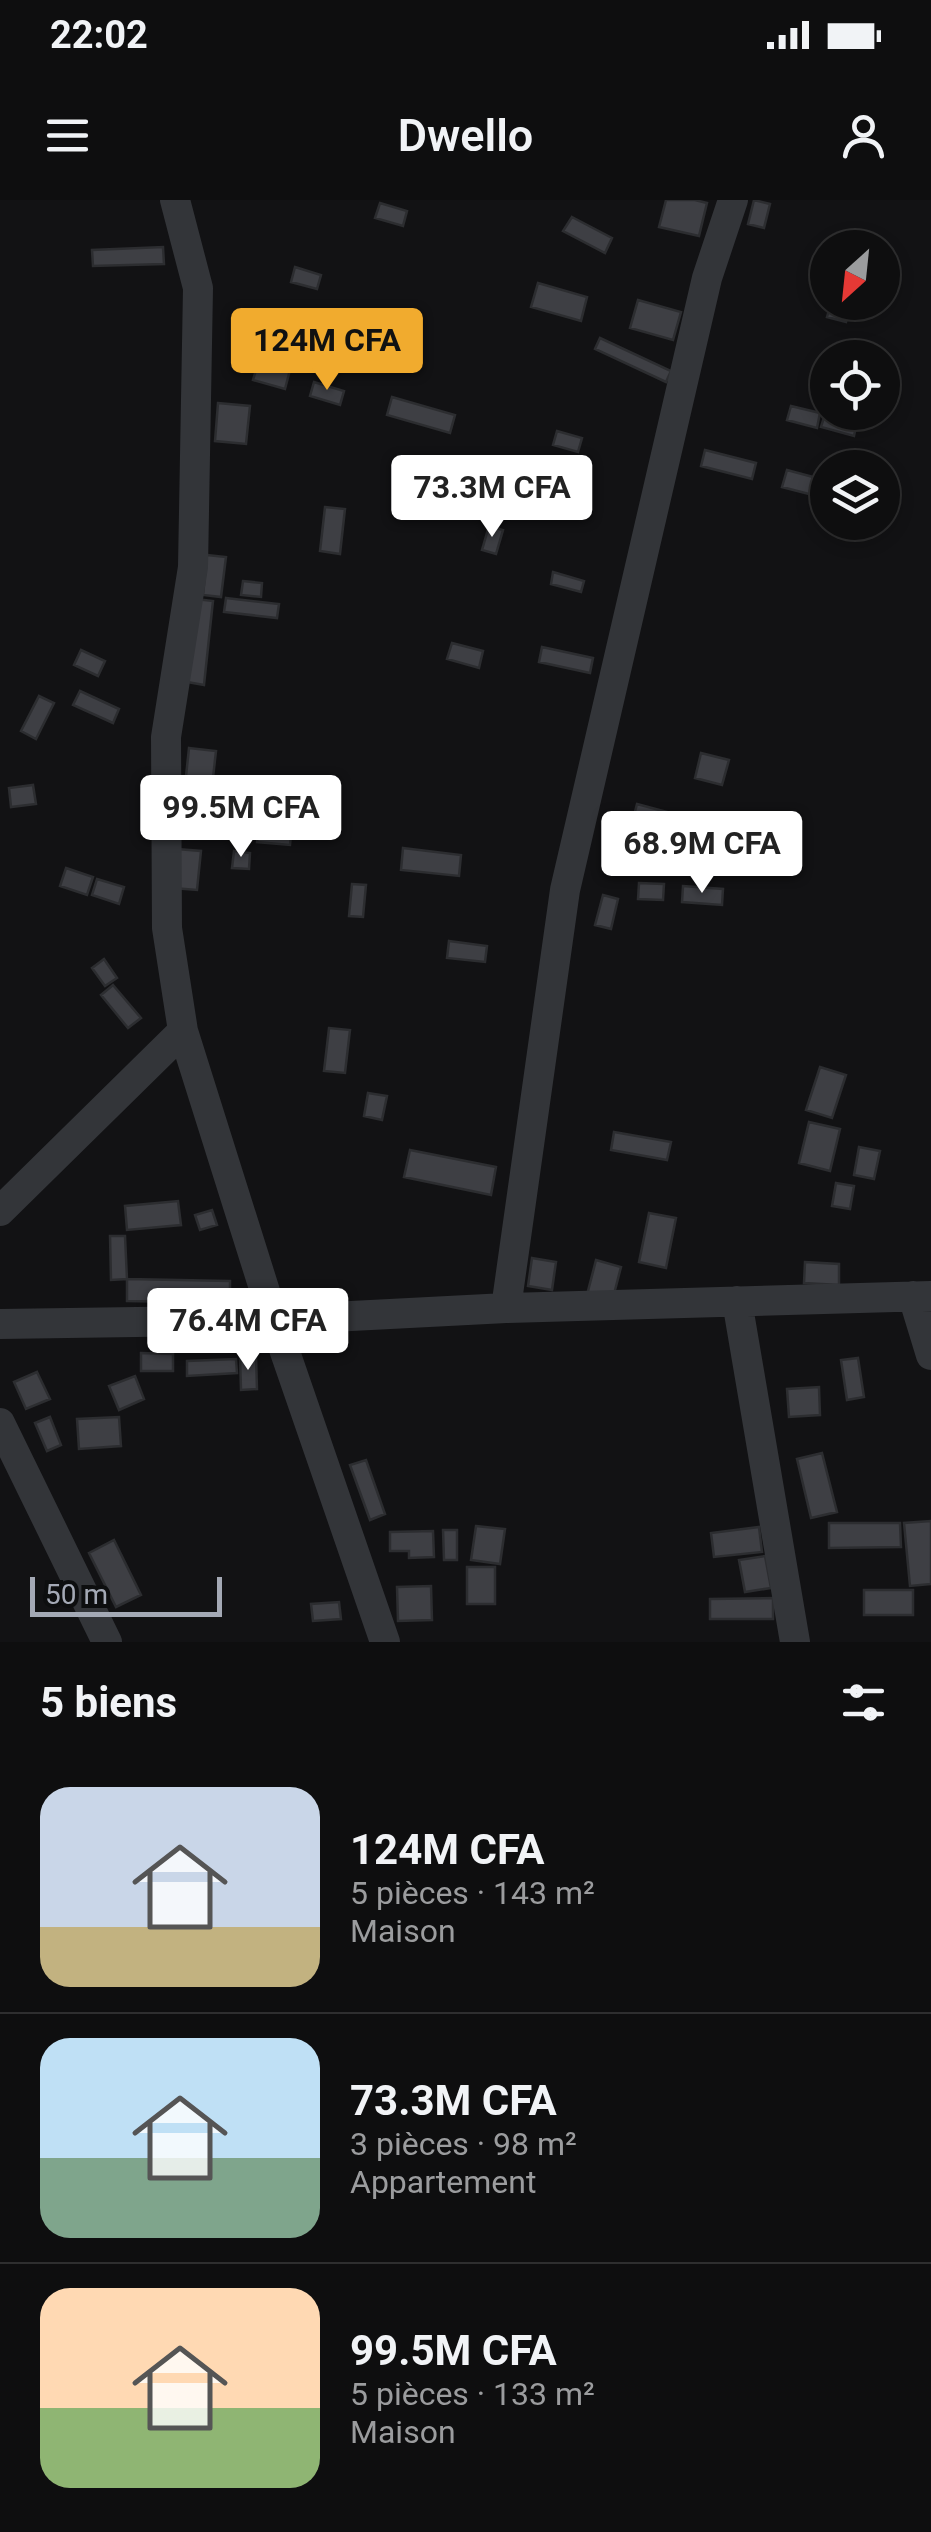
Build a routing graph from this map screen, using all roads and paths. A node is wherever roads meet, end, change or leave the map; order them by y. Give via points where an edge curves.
1 (174, 200) edge
2 (733, 200) edge
3 (183, 1031) junction
4 (0, 1212) edge
5 (922, 1296) edge
6 (737, 1301) junction
7 (506, 1308) junction
8 (274, 1320) junction
9 (0, 1324) edge
10 (931, 1355) edge
11 (0, 1423) edge
12 (106, 1642) edge
13 (385, 1642) edge
14 (795, 1642) edge

1 - 3 street via 198,288 193,568 166,737 167,928
2 - 7 street via 707,278 565,890
3 - 4 street
3 - 8 street
5 - 6 street
5 - 10 street
6 - 7 street
6 - 14 street
7 - 8 street
8 - 9 street
8 - 13 street
11 - 12 street

